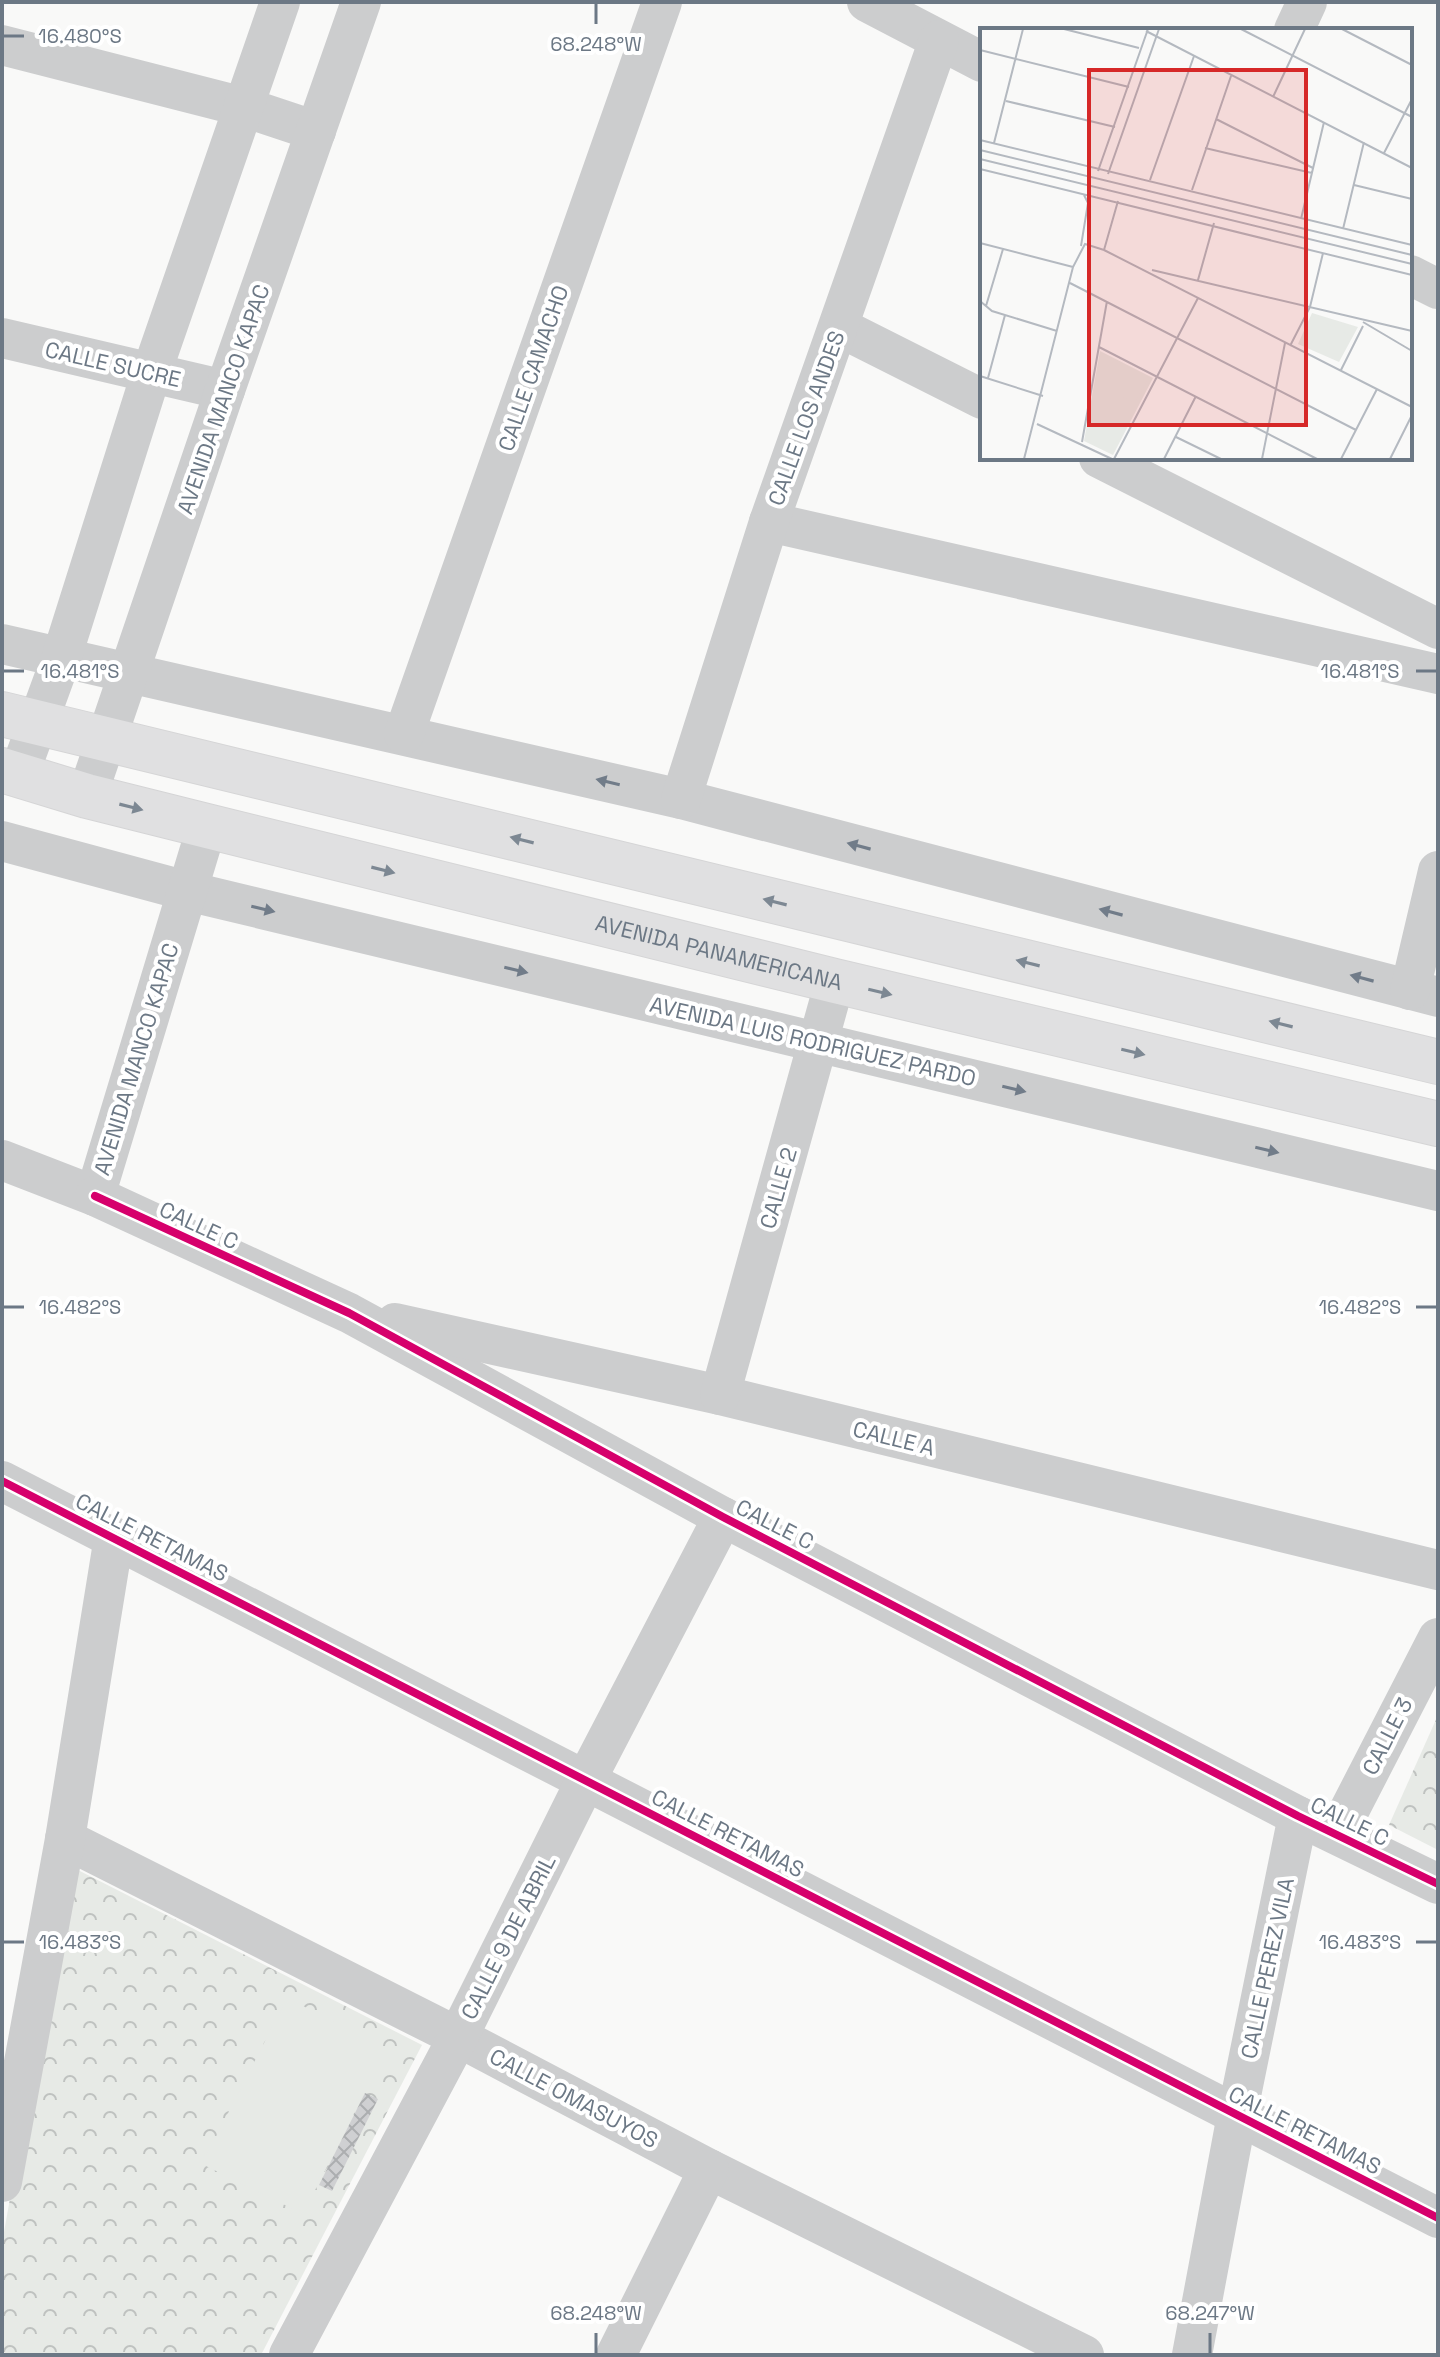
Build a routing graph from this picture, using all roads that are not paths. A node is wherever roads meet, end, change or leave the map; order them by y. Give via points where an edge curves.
1 (280, 2) edge
2 (361, 2) edge
3 (662, 2) edge
4 (867, 2) edge
5 (1307, 2) edge
6 (1295, 28) edge
7 (939, 40) junction
8 (2, 45) edge
9 (980, 61) edge
10 (244, 107) junction
11 (316, 131) junction
12 (1412, 276) edge
13 (1438, 289) edge
14 (839, 327) junction
15 (2, 338) edge
16 (151, 374) junction
17 (225, 390) junction
18 (980, 398) edge
19 (1103, 460) edge
20 (769, 522) junction
21 (1438, 629) edge
22 (2, 644) edge
23 (61, 659) junction
24 (129, 674) junction
25 (1438, 674) edge
26 (20, 719) edge
27 (404, 734) junction
28 (108, 740) junction
29 (10, 772) edge
30 (87, 796) junction
31 (681, 799) junction
32 (207, 826) junction
33 (2, 841) edge
34 (1438, 871) edge
35 (187, 891) junction
36 (835, 981) junction
37 (1424, 994) edge
38 (818, 1043) junction
39 (1438, 1062) edge
40 (1438, 1124) edge
41 (2, 1160) edge
42 (1438, 1191) edge
43 (95, 1196) junction
44 (349, 1313) junction
45 (720, 1395) junction
46 (2, 1481) edge
47 (723, 1517) junction
48 (114, 1537) junction
49 (1438, 1570) edge
50 (1438, 1638) edge
51 (586, 1780) junction
52 (1298, 1816) junction
53 (1337, 1834) junction
54 (65, 1839) junction
55 (1438, 1884) edge
56 (458, 2037) junction
57 (1237, 2115) junction
58 (709, 2169) junction
59 (2, 2182) edge
60 (1438, 2218) edge
61 (289, 2355) edge
62 (616, 2355) edge
63 (1084, 2355) edge
64 (1192, 2355) edge

1 - 10 street
2 - 11 street, AVENIDA MANCO KAPAC
3 - 27 street, CALLE CAMACHO
4 - 7 street
5 - 6 street
7 - 9 street
7 - 14 street, CALLE LOS ANDES
8 - 10 street
10 - 11 street
10 - 16 street
11 - 17 street, AVENIDA MANCO KAPAC
12 - 13 street
14 - 18 street
14 - 20 street, CALLE LOS ANDES
15 - 16 street, CALLE SUCRE
16 - 17 street, CALLE SUCRE
16 - 23 street
17 - 24 street, AVENIDA MANCO KAPAC
19 - 21 street
20 - 25 street
20 - 31 street, CALLE LOS ANDES
22 - 23 street
23 - 24 street
23 - 26 street
24 - 27 street
24 - 28 street, AVENIDA MANCO KAPAC
26 - 28 highway
26 - 29 street
31 -> 27 street
28 - 30 street, AVENIDA MANCO KAPAC
39 -> 28 highway
29 - 30 highway, AVENIDA PANAMERICANA
30 -> 32 highway, AVENIDA PANAMERICANA
37 -> 31 street
32 - 35 street, AVENIDA MANCO KAPAC
32 -> 36 highway, AVENIDA PANAMERICANA
33 - 35 street
34 - 37 street
35 -> 38 street, AVENIDA LUIS RODRIGUEZ PARDO
35 - 43 street, AVENIDA MANCO KAPAC
36 - 38 street, CALLE 2
36 -> 40 highway, AVENIDA PANAMERICANA
38 -> 42 street, AVENIDA LUIS RODRIGUEZ PARDO
38 - 45 street, CALLE 2
41 - 43 street, AVENIDA MANCO KAPAC
43 - 44 street, CALLE C
44 - 45 street, CALLE A
44 - 47 street, CALLE C
45 - 49 street, CALLE A
46 - 48 street, CALLE RETAMAS
47 - 51 street, CALLE 9 DE ABRIL
47 - 52 street, CALLE C
48 - 51 street, CALLE RETAMAS
48 - 54 street
50 - 53 street, CALLE 3
51 - 56 street, CALLE 9 DE ABRIL
51 - 57 street, CALLE RETAMAS
52 - 53 street, CALLE C
52 - 57 street, CALLE PEREZ VILA
53 - 55 street, CALLE C
54 - 56 street, CALLE OMASUYOS
54 - 59 street
56 - 58 street, CALLE OMASUYOS
56 - 61 street, CALLE 9 DE ABRIL
57 - 60 street, CALLE RETAMAS
57 - 64 street, CALLE PEREZ VILA
58 - 62 street
58 - 63 street, CALLE OMASUYOS

